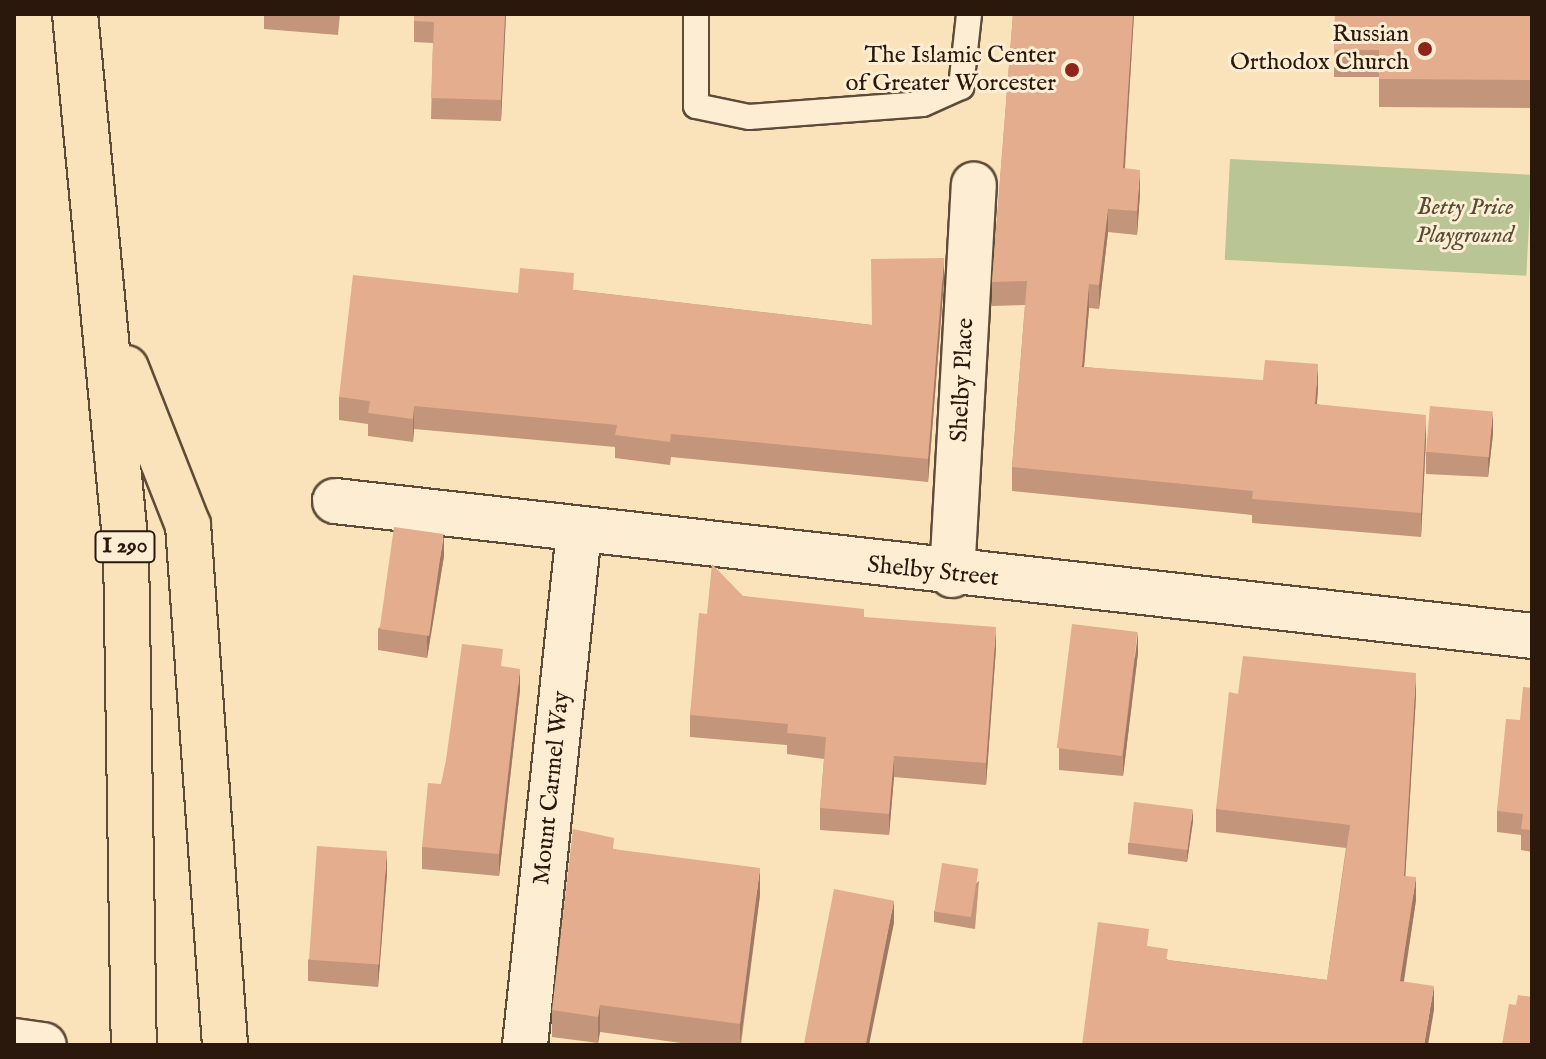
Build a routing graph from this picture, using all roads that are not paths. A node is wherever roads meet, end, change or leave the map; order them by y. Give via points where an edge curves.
1 (75, 14) edge
2 (696, 14) edge
3 (969, 14) edge
4 (974, 185) dead end
5 (109, 325) junction
6 (335, 501) dead end
7 (579, 531) junction
8 (952, 575) junction
9 (1532, 636) edge
10 (14, 1041) edge
11 (44, 1045) edge
12 (134, 1045) edge
13 (225, 1045) edge
14 (525, 1045) edge

1 - 5 highway, I 290
2 - 3 lane via 696,106 749,117 923,104 961,87
4 - 8 street, Shelby Place
5 - 12 highway, I 290 via 134,770
5 - 13 highway via 188,525
6 - 7 street, Shelby Street
7 - 8 street, Shelby Street
7 - 14 street, Mount Carmel Way
8 - 9 street, Shelby Street
10 - 11 street

